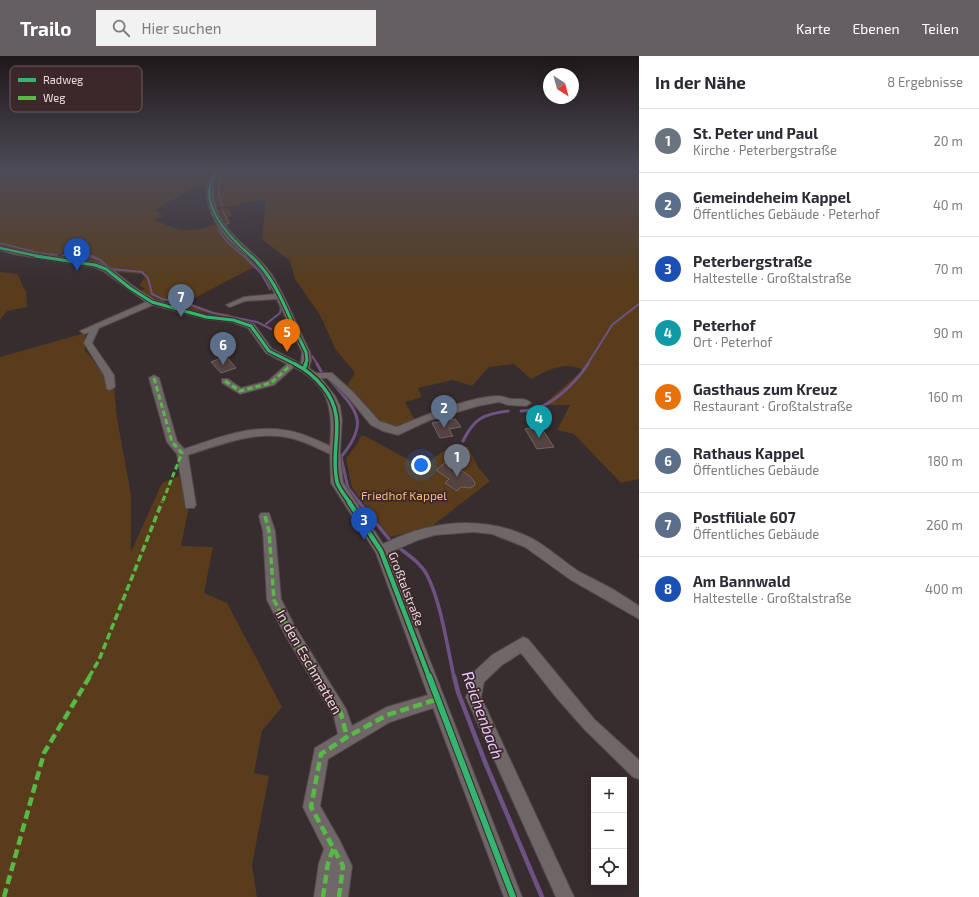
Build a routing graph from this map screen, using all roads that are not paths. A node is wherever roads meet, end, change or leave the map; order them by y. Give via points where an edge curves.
1 (216, 209) edge
2 (0, 248) edge
3 (279, 296) junction
4 (152, 302) junction
5 (230, 305) dead end
6 (95, 327) junction
7 (84, 331) dead end
8 (292, 364) junction
9 (304, 369) junction
10 (319, 376) junction
11 (154, 378) dead end
12 (225, 380) dead end
13 (110, 387) dead end
14 (526, 403) dead end
15 (335, 452) junction
16 (182, 453) junction
17 (190, 505) dead end
18 (265, 516) dead end
19 (389, 546) junction
20 (639, 613) edge
21 (438, 699) junction
22 (347, 737) junction
23 (639, 772) edge
24 (334, 847) junction
25 (323, 897) edge
26 (339, 897) edge
27 (513, 897) edge
28 (565, 897) edge

1 - 3 street via 230,238 262,266
2 - 4 street, Großtalstraße via 95,265
3 - 5 street via 244,299
3 - 9 street via 306,352
4 - 6 street
4 - 8 street, Großtalstraße via 206,316 243,322 257,332 269,351
6 - 7 street
6 - 13 street via 88,343 109,375
8 - 9 street, Großtalstraße
8 - 12 street via 271,383 240,391
9 - 10 street, Großtalstraße
10 - 14 street via 329,375 351,395 375,423 387,429 403,429 426,418 477,403 499,399
10 - 15 street, Großtalstraße via 335,406
11 - 16 street via 172,442
15 - 16 street via 291,434 264,432 228,439
15 - 19 street, Großtalstraße via 338,483
16 - 17 street
18 - 22 street, In den Eschmatten via 269,531 274,600 341,714
19 - 20 street via 410,536 453,527 476,526 507,534 528,543 577,577 603,589
19 - 21 street, Großtalstraße
21 - 22 street via 387,715
21 - 27 street, Großtalstraße
22 - 24 street via 321,754 311,807
23 - 28 street via 589,724 560,692 523,644 497,660 478,678 473,697
24 - 25 street via 328,863
24 - 26 street via 343,866

